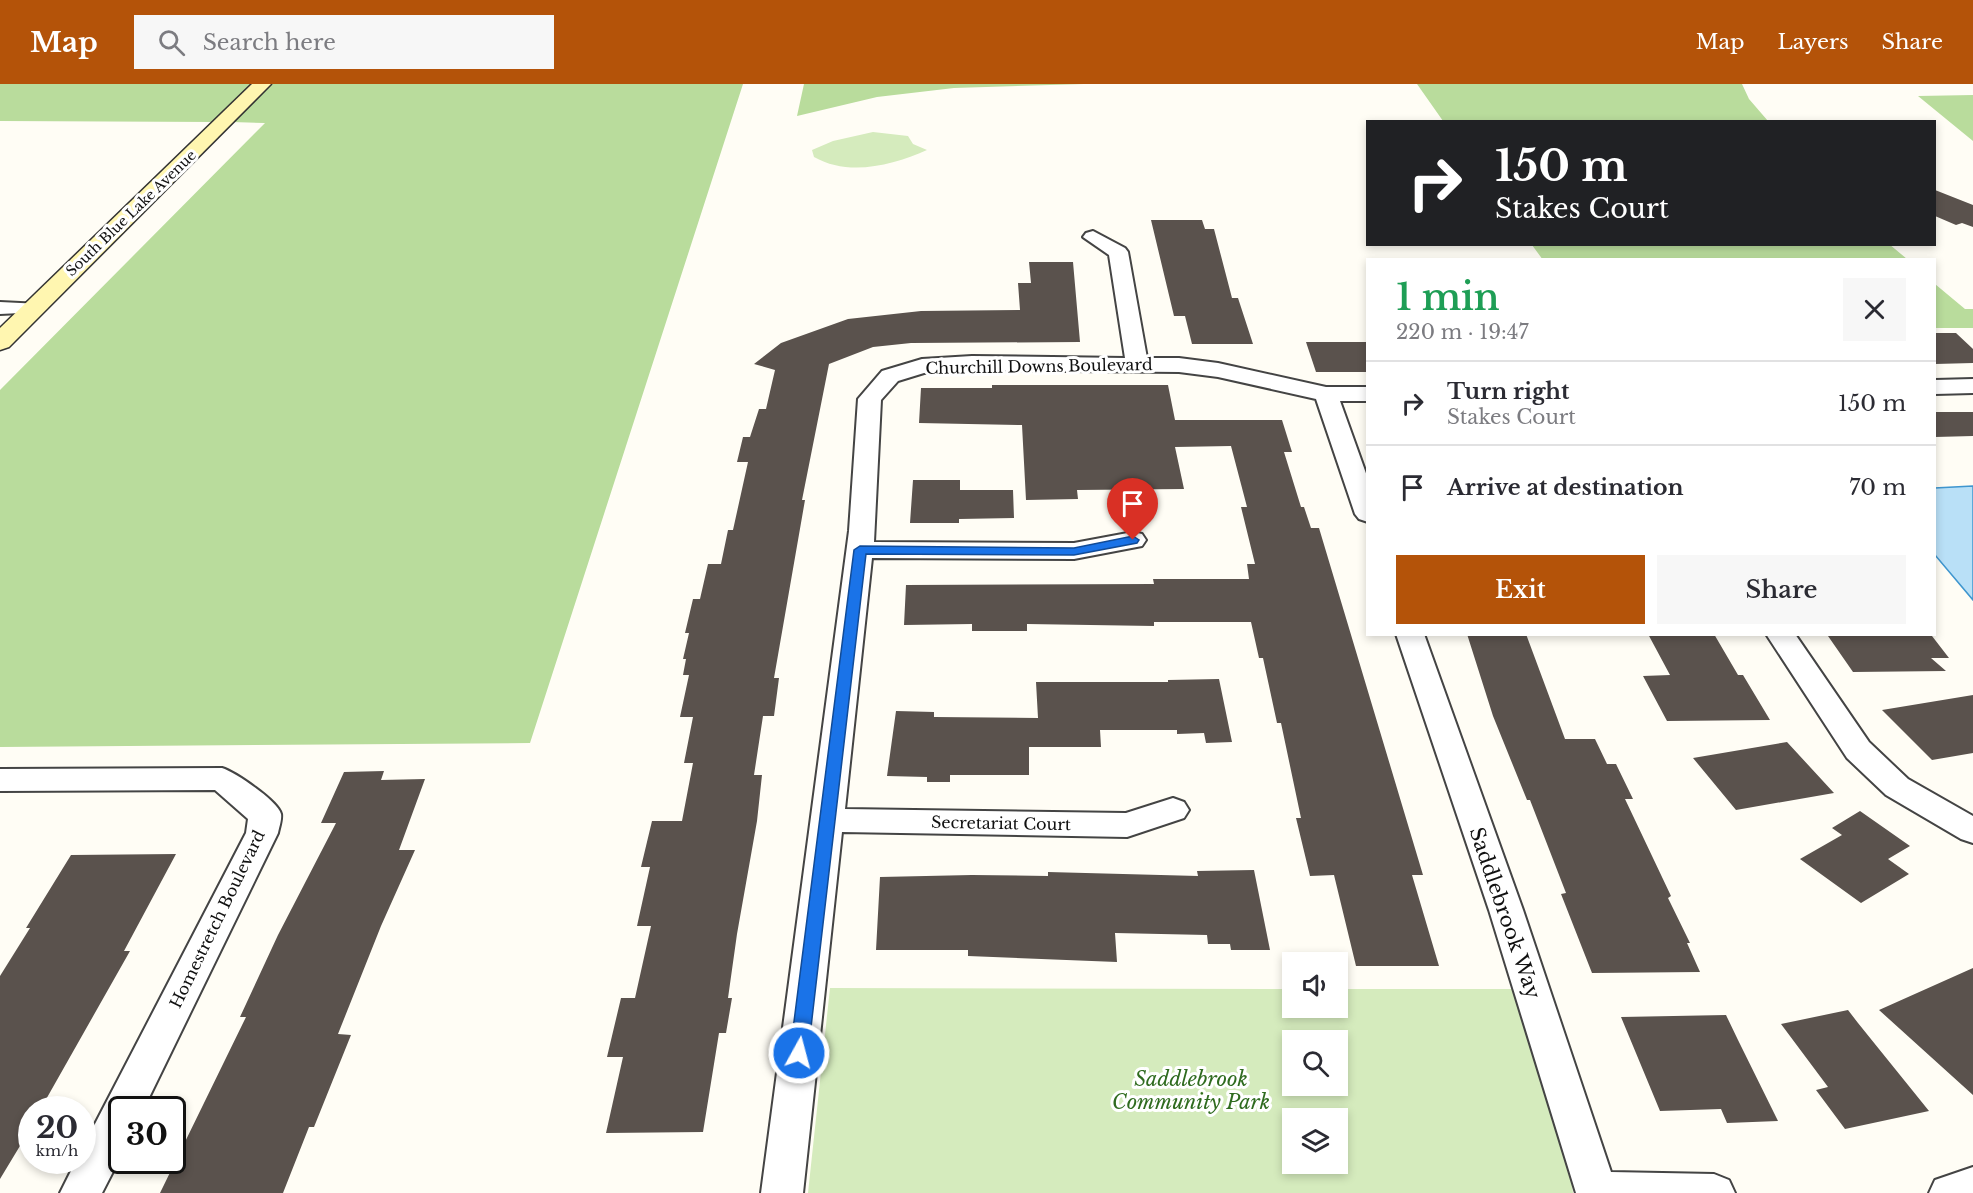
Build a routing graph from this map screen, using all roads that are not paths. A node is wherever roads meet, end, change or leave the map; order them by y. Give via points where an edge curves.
1 (262, 84) edge
2 (1093, 237) dead end
3 (34, 308) junction
4 (0, 309) edge
5 (0, 342) edge
6 (1137, 365) junction
7 (1973, 386) edge
8 (1936, 387) edge
9 (1326, 393) junction
10 (1366, 394) edge
11 (1366, 508) edge
12 (1133, 540) dead end
13 (860, 550) junction
14 (1411, 636) edge
15 (1781, 636) edge
16 (0, 780) edge
17 (1173, 810) dead end
18 (827, 820) junction
19 (1973, 831) edge
20 (130, 1096) edge
21 (108, 1139) edge
22 (1973, 1186) edge
23 (1597, 1191) edge
24 (81, 1193) edge
25 (782, 1193) edge
26 (1714, 1193) edge
27 (1950, 1193) edge

1 - 3 main road, South Blue Lake Avenue
2 - 6 street via 1118,252
3 - 4 street
3 - 5 main road, South Blue Lake Avenue
6 - 9 street, Churchill Downs Boulevard via 1218,370
6 - 13 street, Churchill Downs Boulevard via 972,363 922,366 890,376 870,399
7 - 8 street
9 - 10 street, Churchill Downs Boulevard
9 - 11 street
12 - 13 street via 1074,551
13 - 18 street, Churchill Downs Boulevard
14 - 23 street, Saddlebrook Way via 1506,910
15 - 19 street via 1858,750 1898,787
16 - 20 street, Homestretch Boulevard via 222,779 265,815 262,833
17 - 18 street, Secretariat Court via 1128,825
18 - 25 street, Churchill Downs Boulevard
21 - 24 street, Homestretch Boulevard
22 - 27 street
23 - 26 street

